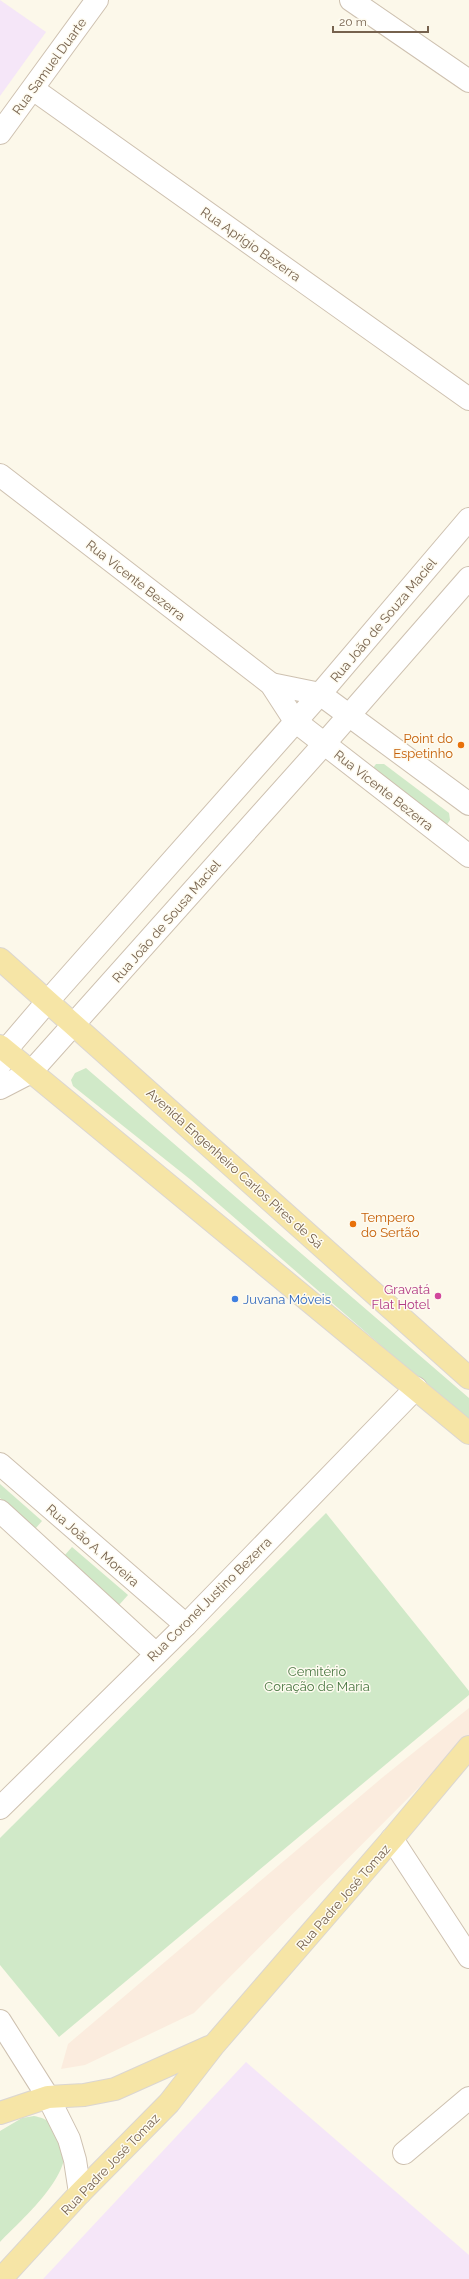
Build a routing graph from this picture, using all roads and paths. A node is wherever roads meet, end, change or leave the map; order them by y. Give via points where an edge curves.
1 (97, 0) edge
2 (351, 0) edge
3 (469, 81) edge
4 (33, 89) junction
5 (0, 133) edge
6 (469, 398) edge
7 (0, 475) edge
8 (469, 519) edge
9 (469, 578) edge
10 (271, 684) junction
11 (320, 694) junction
12 (348, 716) junction
13 (295, 721) junction
14 (324, 744) junction
15 (469, 804) edge
16 (469, 856) edge
17 (0, 959) edge
18 (47, 1002) junction
19 (74, 1025) junction
20 (2, 1054) edge
21 (31, 1072) junction
22 (0, 1088) edge
23 (469, 1378) edge
24 (416, 1388) junction
25 (469, 1433) edge
26 (0, 1464) edge
27 (0, 1511) edge
28 (186, 1625) junction
29 (156, 1654) junction
30 (469, 1747) edge
31 (0, 1808) edge
32 (392, 1839) junction
33 (469, 1957) edge
34 (0, 2021) edge
35 (214, 2045) junction
36 (48, 2097) junction
37 (469, 2098) edge
38 (0, 2113) edge
39 (404, 2153) dead end
40 (80, 2193) junction
41 (1, 2279) edge

1 - 4 street, Rua Samuel Duarte
2 - 3 street
4 - 5 street, Rua Samuel Duarte
4 - 6 street, Rua Aprigio Bezerra
7 - 10 street, Rua Vicente Bezerra
8 - 11 street, Rua João de Souza Maciel
9 - 12 street
10 - 11 street, Rua Vicente Bezerra
10 - 13 street, Rua Vicente Bezerra
11 - 12 street, Rua Vicente Bezerra
11 - 13 street, Rua João de Souza Maciel
12 - 14 street
12 - 15 street, Rua Vicente Bezerra
13 - 14 street, Rua Vicente Bezerra
13 - 18 street
14 - 16 street, Rua Vicente Bezerra
14 - 19 street, Rua João de Sousa Maciel
17 - 18 main road, Avenida Engenheiro Carlos Pires de Sá
18 - 19 main road, Avenida Engenheiro Carlos Pires de Sá
18 - 20 street
19 - 21 street, Rua João de Sousa Maciel
19 - 23 main road, Avenida Engenheiro Carlos Pires de Sá
20 - 21 main road
21 - 22 street, Rua João de Sousa Maciel
21 - 24 main road
24 - 25 main road
24 - 28 street, Rua Coronel Justino Bezerra
26 - 28 street, Rua João A. Moreira
27 - 29 street
28 - 29 street, Rua Coronel Justino Bezerra
29 - 31 street, Rua Coronel Justino Bezerra
30 - 32 main road, Rua Padre José Tomaz
32 - 33 street
32 - 35 main road, Rua Padre José Tomaz
34 - 36 street
35 - 36 main road, Rua Padre José Tomaz via 115,2089 84,2095
35 - 40 main road, Rua Padre José Tomaz via 169,2103
36 - 38 main road, Rua Padre José Tomaz
36 - 40 street via 69,2139
37 - 39 street
40 - 41 main road, Rua Padre José Tomaz

